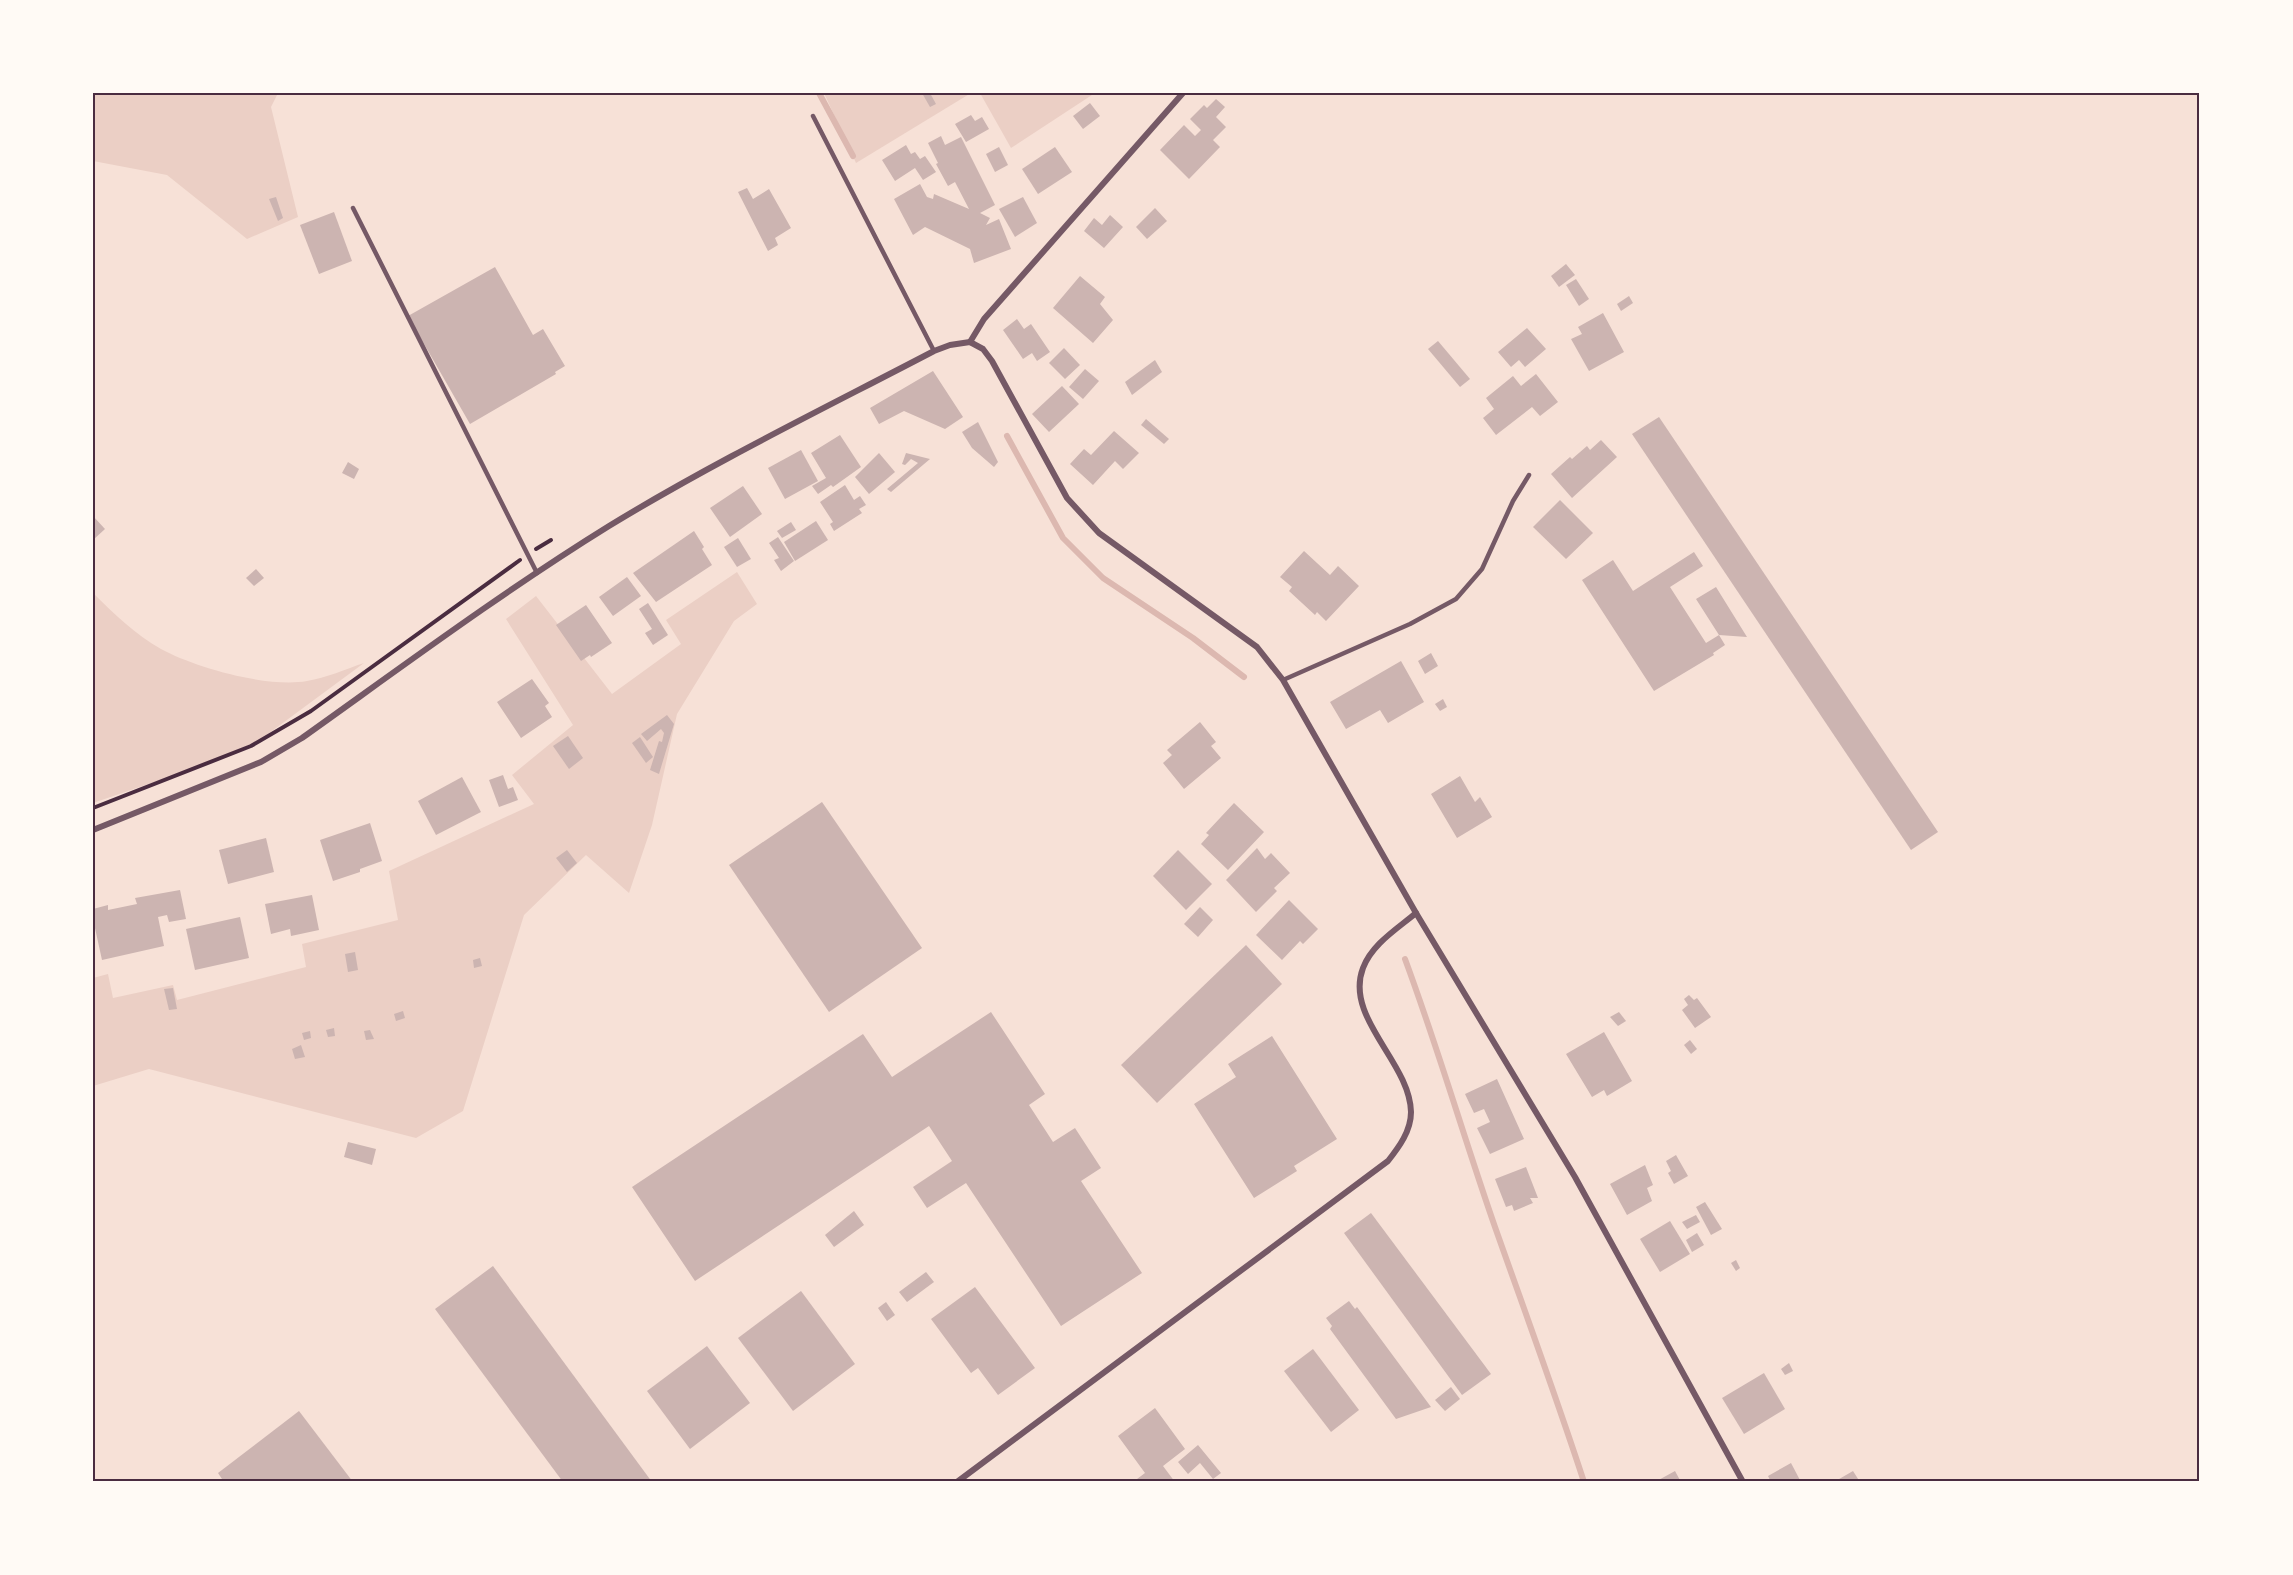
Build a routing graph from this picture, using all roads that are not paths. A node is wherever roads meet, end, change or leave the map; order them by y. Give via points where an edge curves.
1 (1183, 93) edge
2 (813, 116) dead end
3 (353, 208) dead end
4 (970, 342) junction
5 (934, 351) junction
6 (1529, 475) dead end
7 (537, 573) junction
8 (1283, 681) junction
9 (93, 830) edge
10 (1416, 913) junction
11 (957, 1482) edge
12 (1743, 1482) edge

1 - 4 street via 984,319
2 - 5 lane
3 - 7 lane
4 - 5 street
4 - 8 street via 983,349 992,361 1067,498 1109,540 1257,647
5 - 7 street via 667,491
6 - 8 lane via 1482,569 1456,599
7 - 9 street via 302,738 261,762
8 - 10 street
10 - 11 street via 1378,944 1363,968 1360,984 1360,998 1368,1020 1400,1074 1411,1112 1402,1143 1388,1161
10 - 12 street via 1575,1177

